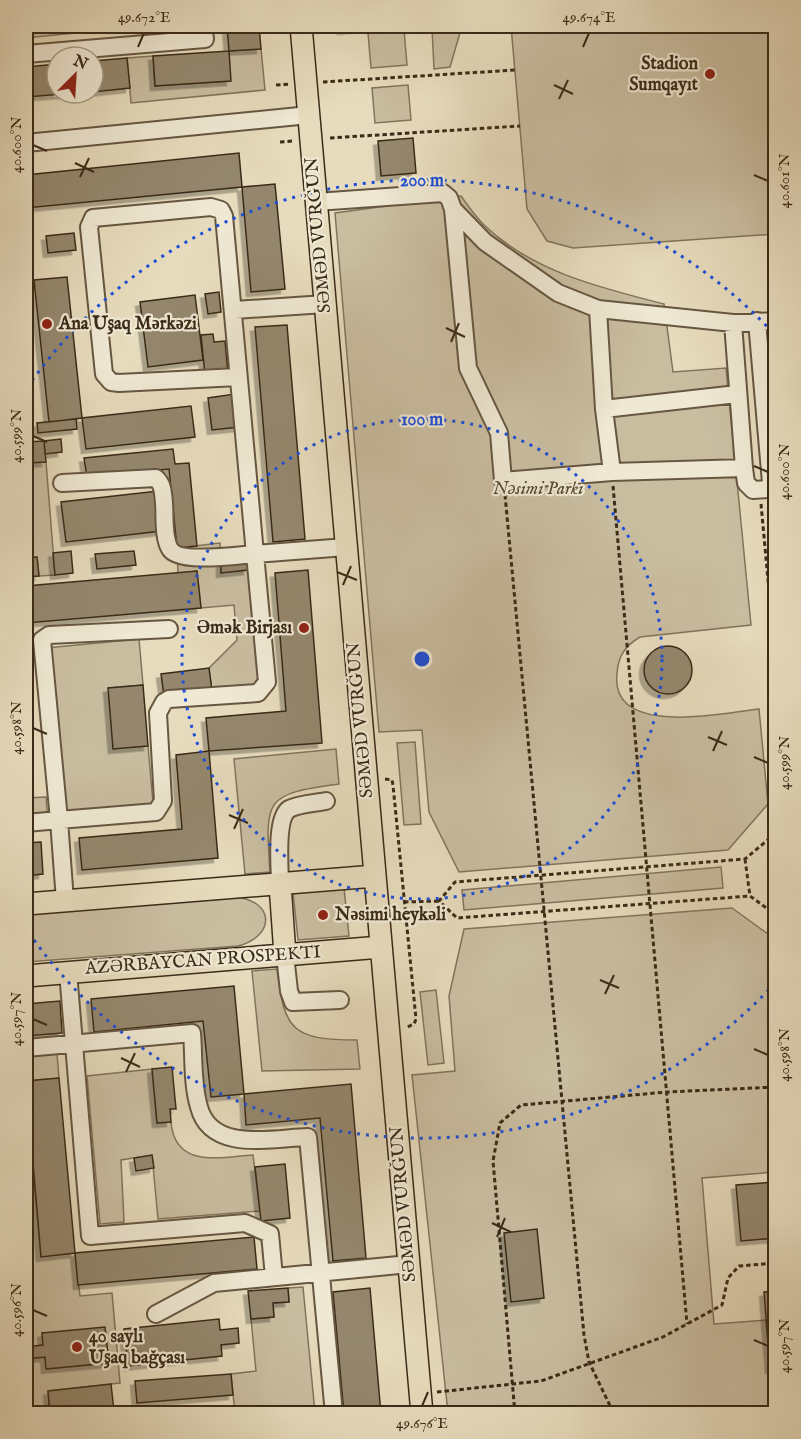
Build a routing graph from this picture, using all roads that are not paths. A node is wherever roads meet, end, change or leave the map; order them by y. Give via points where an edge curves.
1 (204, 26) edge
2 (301, 26) edge
3 (26, 54) edge
4 (309, 115) junction
5 (26, 143) edge
6 (316, 202) junction
7 (453, 210) junction
8 (325, 304) junction
9 (598, 309) junction
10 (235, 310) junction
11 (757, 321) junction
12 (776, 321) edge
13 (733, 323) junction
14 (238, 377) junction
15 (737, 394) junction
16 (604, 409) junction
17 (744, 468) junction
18 (612, 472) junction
19 (62, 483) dead end
20 (346, 547) junction
21 (255, 554) junction
22 (169, 629) dead end
23 (326, 801) dead end
24 (58, 820) junction
25 (26, 823) edge
26 (375, 876) junction
27 (280, 884) junction
28 (65, 901) junction
29 (26, 904) edge
30 (381, 948) junction
31 (285, 955) junction
32 (68, 972) junction
33 (26, 975) edge
34 (340, 1000) dead end
35 (74, 1044) junction
36 (26, 1048) edge
37 (409, 1264) junction
38 (321, 1273) junction
39 (274, 1277) junction
40 (156, 1314) dead end
41 (421, 1404) edge
42 (334, 1413) edge

1 - 3 street via 205,39
2 - 4 main road, SƏMƏD VURĞUN
4 - 5 street
4 - 6 main road, SƏMƏD VURĞUN
6 - 7 street via 437,192 449,198
6 - 8 main road, SƏMƏD VURĞUN
7 - 9 street via 485,242 558,293
7 - 18 street via 468,368 499,433 503,481
8 - 10 street
8 - 20 main road, SƏMƏD VURĞUN
9 - 13 street
9 - 16 street
10 - 14 street
10 - 14 street via 221,210 211,207 98,216 90,223 107,379 119,383
11 - 12 street
11 - 13 street
11 - 17 street via 770,486 753,490 747,487
13 - 15 street
14 - 21 street
15 - 16 street
15 - 17 street
16 - 18 street
17 - 18 street
19 - 21 street via 156,478 162,487 170,549 175,554
20 - 21 street
20 - 26 main road, SƏMƏD VURĞUN
21 - 24 street via 265,688 258,693 164,702 158,713 163,801 156,812
22 - 24 street via 49,635 42,640
23 - 27 street via 289,809 284,815
24 - 25 street
24 - 28 street
26 - 27 main road
26 - 30 main road, SƏMƏD VURĞUN
27 - 28 main road
27 - 31 main road
28 - 29 main road
30 - 31 main road, AZƏRBAYCAN PROSPEKTI
30 - 37 main road, SƏMƏD VURĞUN
31 - 32 main road, AZƏRBAYCAN PROSPEKTI
31 - 34 street via 292,1002
32 - 33 main road, AZƏRBAYCAN PROSPEKTI
32 - 35 street
35 - 36 street
35 - 38 street via 192,1033 198,1106 205,1123 216,1133 250,1139 308,1137
35 - 39 street via 90,1236 245,1223 270,1234
37 - 38 street
37 - 41 main road, SƏMƏD VURĞUN
38 - 39 street
38 - 42 street
39 - 40 street via 214,1283

